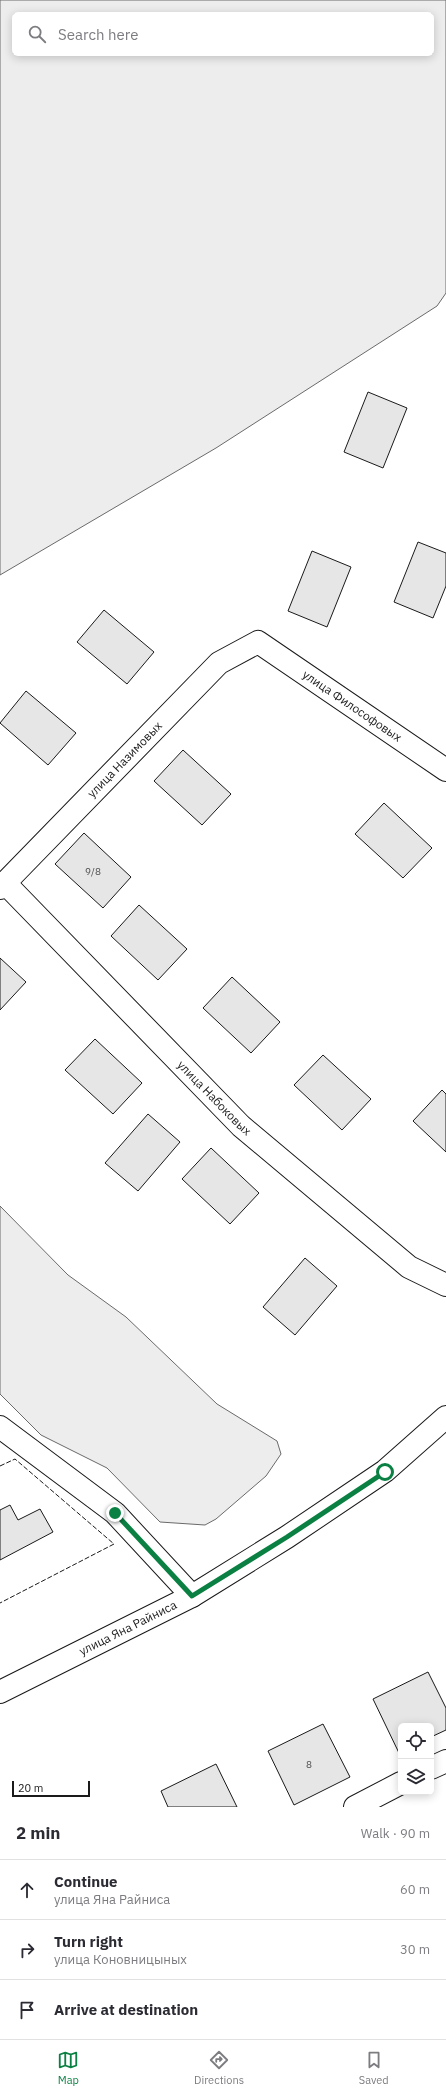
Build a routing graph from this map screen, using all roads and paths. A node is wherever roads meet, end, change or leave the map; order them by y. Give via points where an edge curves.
1 (258, 642) joint
2 (446, 770) edge
3 (3, 885) edge
4 (446, 1285) edge
5 (446, 1417) edge
6 (1, 1430) edge
7 (192, 1596) junction
8 (0, 1692) edge
9 (446, 1761) edge
10 (434, 1767) edge
11 (398, 1786) edge
12 (355, 1807) edge

1 - 2 street, улица Философовых
1 - 3 street, улица Назимовых via 219,663
3 - 4 street, улица Набоковых via 242,1126 409,1267
5 - 7 street, улица Яна Райниса via 385,1472
6 - 7 street via 115,1513
7 - 8 street, улица Яна Райниса
9 - 10 street
11 - 12 street

